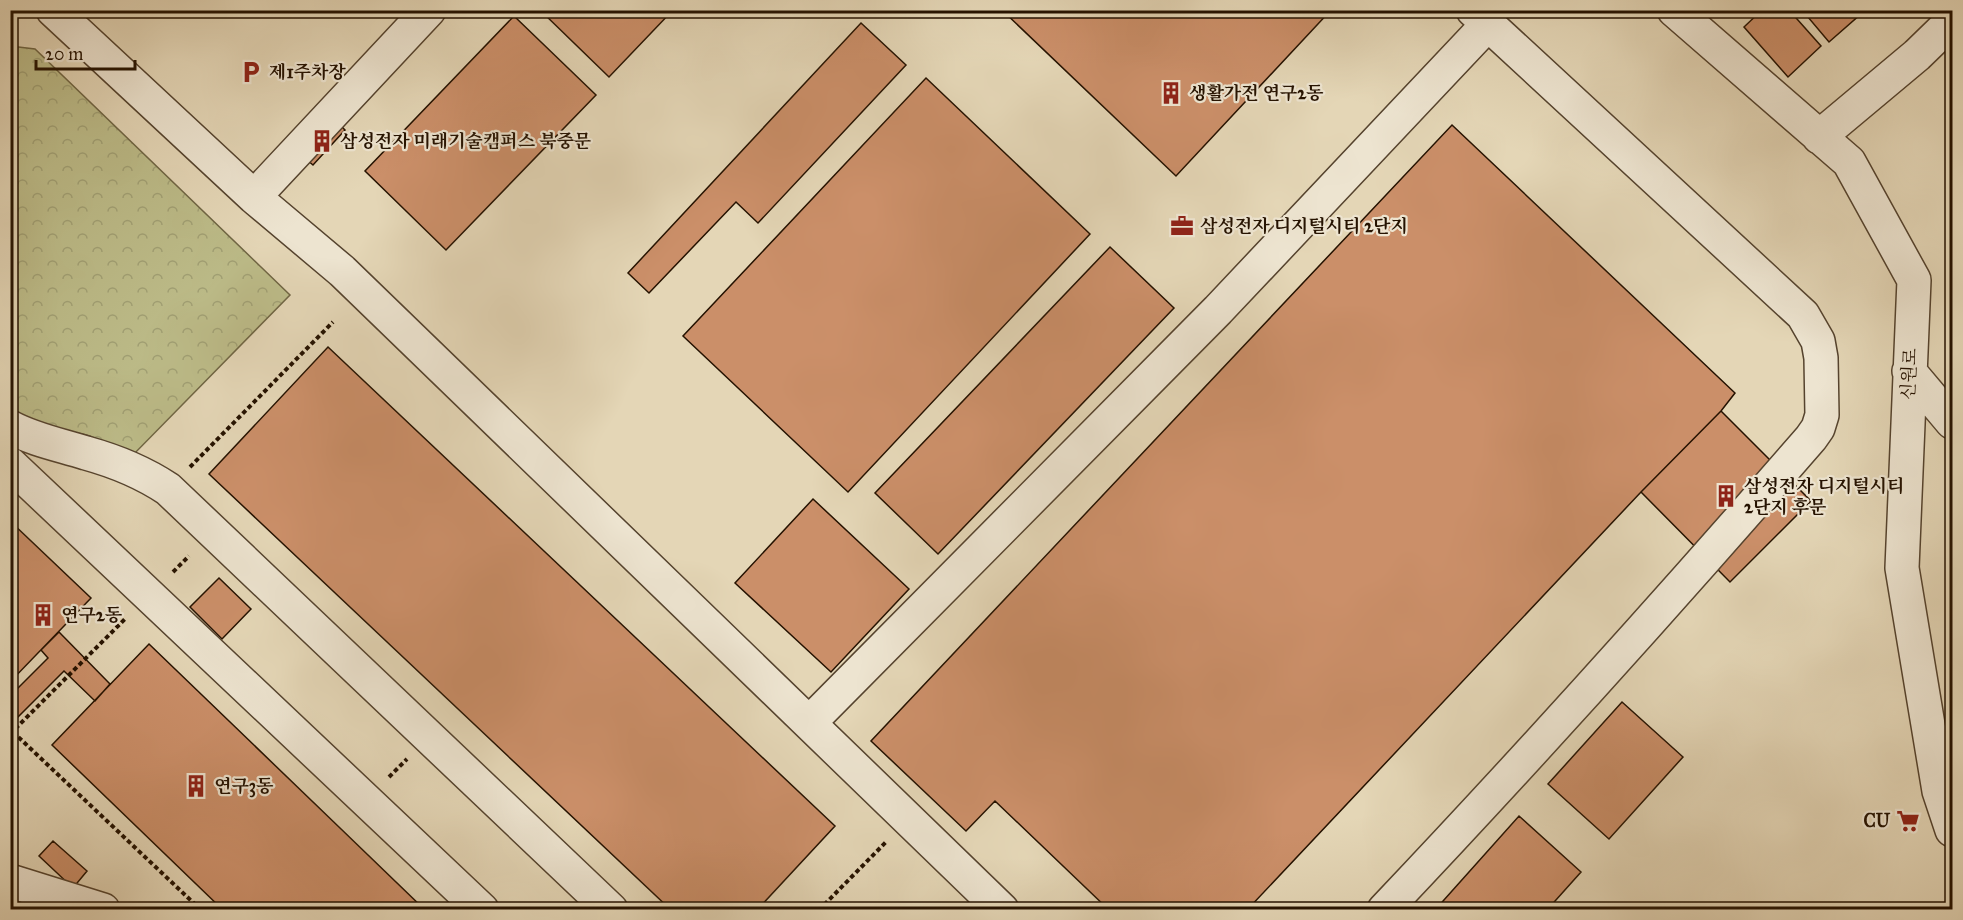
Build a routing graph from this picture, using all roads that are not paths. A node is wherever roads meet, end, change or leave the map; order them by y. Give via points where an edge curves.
1 (53, 10) edge
2 (429, 10) edge
3 (1674, 10) edge
4 (1480, 17) edge
5 (1953, 21) edge
6 (1819, 137) junction
7 (254, 197) junction
8 (1909, 371) junction
9 (1953, 422) edge
10 (10, 427) edge
11 (10, 464) edge
12 (809, 723) junction
13 (1953, 830) edge
14 (10, 881) edge
15 (103, 909) edge
16 (482, 909) edge
17 (611, 909) edge
18 (1002, 909) edge
19 (1384, 909) edge

1 - 7 street
2 - 7 street
3 - 6 street, 신원로
4 - 12 street via 1218,310
4 - 19 street via 1803,315 1818,341 1822,416 1811,438 1676,594
5 - 6 street
6 - 8 street, 신원로 via 1849,162 1914,279
7 - 12 street via 342,271
8 - 9 street
8 - 13 street, 신원로 via 1902,568 1940,790
10 - 17 street via 24,435 110,460 168,489
11 - 16 street
12 - 18 street
14 - 15 street

